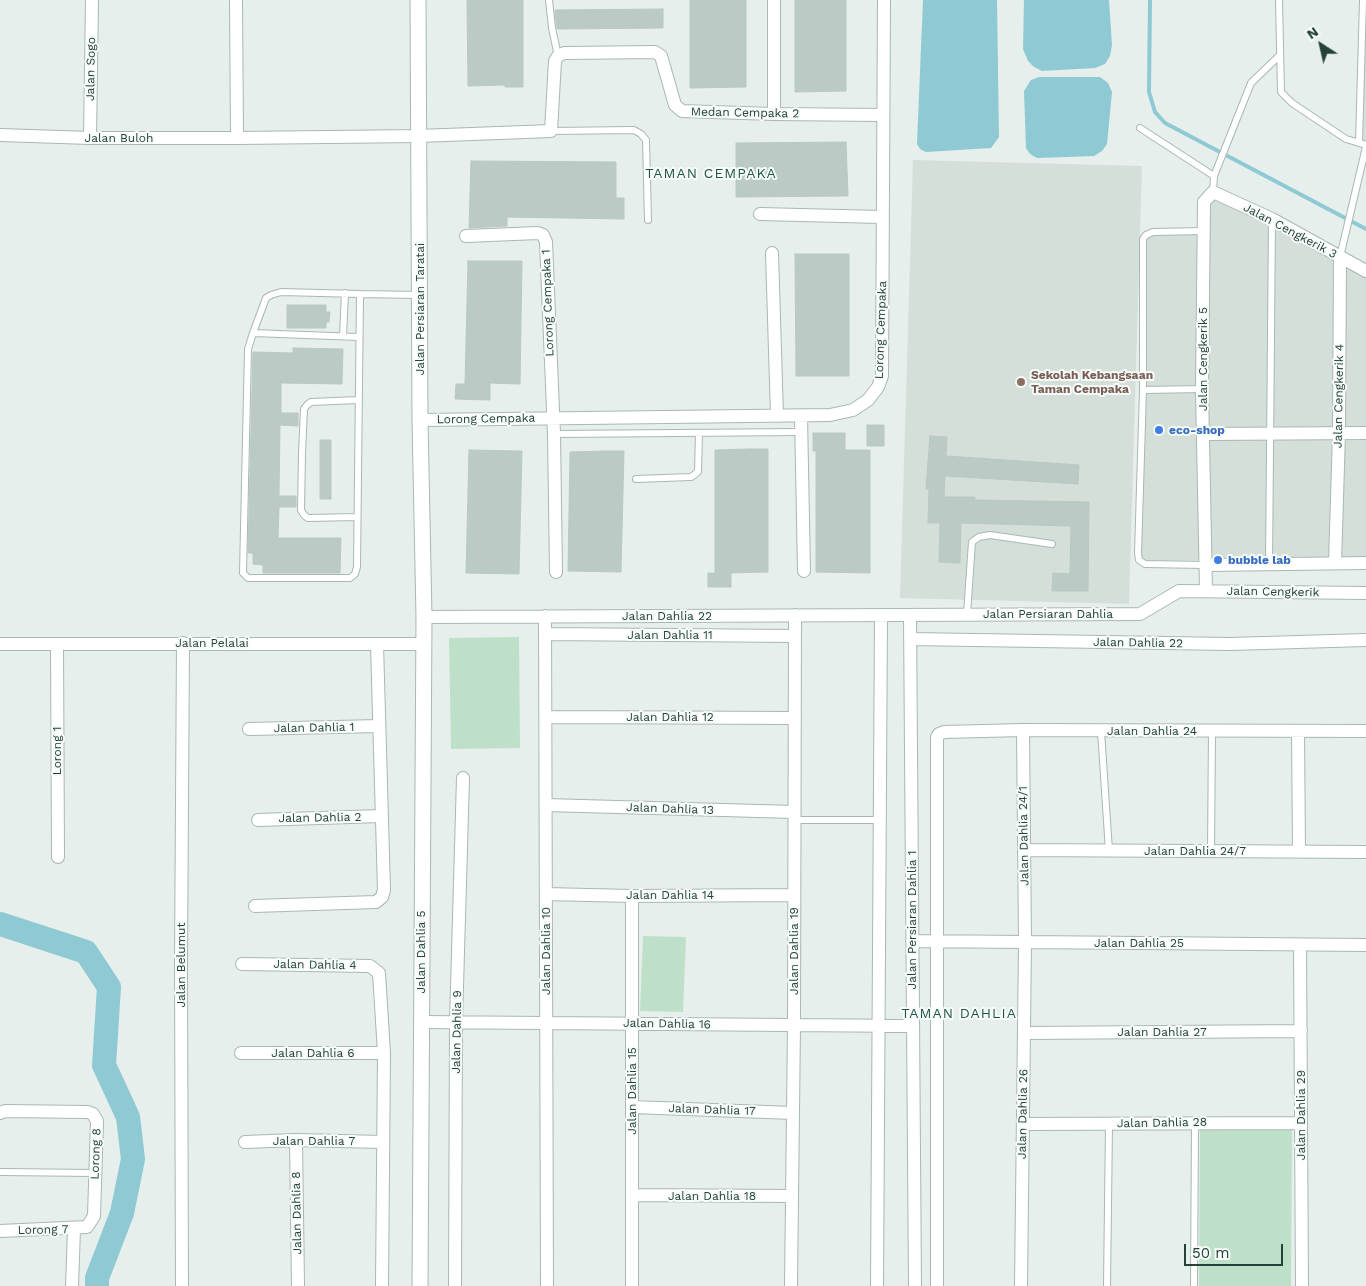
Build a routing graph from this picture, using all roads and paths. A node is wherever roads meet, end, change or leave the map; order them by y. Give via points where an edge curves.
1 (92, 0) edge
2 (236, 0) edge
3 (418, 0) edge
4 (549, 0) edge
5 (774, 0) edge
6 (884, 0) edge
7 (1279, 0) edge
8 (1363, 0) edge
9 (1280, 55) junction
10 (558, 56) junction
11 (774, 114) junction
12 (883, 114) junction
13 (1140, 128) dead end
14 (552, 131) junction
15 (0, 135) edge
16 (419, 136) junction
17 (90, 138) junction
18 (238, 138) junction
19 (1364, 145) edge
20 (1214, 176) junction
21 (1213, 192) junction
22 (760, 214) dead end
23 (882, 216) junction
24 (648, 220) dead end
25 (1272, 220) junction
26 (1203, 231) junction
27 (466, 236) dead end
28 (772, 253) dead end
29 (1340, 257) junction
30 (1366, 271) edge
31 (345, 293) junction
32 (360, 294) junction
33 (419, 295) junction
34 (253, 333) junction
35 (343, 336) junction
36 (359, 337) junction
37 (1202, 389) junction
38 (1143, 390) junction
39 (358, 400) junction
40 (777, 416) junction
41 (802, 416) junction
42 (553, 418) junction
43 (420, 420) junction
44 (801, 432) junction
45 (699, 433) junction
46 (1271, 433) junction
47 (1339, 433) junction
48 (1366, 433) edge
49 (554, 434) junction
50 (1204, 434) junction
51 (636, 479) dead end
52 (356, 517) junction
53 (1052, 544) dead end
54 (1335, 563) junction
55 (1366, 563) edge
56 (1269, 564) junction
57 (1206, 565) junction
58 (804, 570) dead end
59 (556, 572) dead end
60 (1179, 591) joint
61 (1206, 591) junction
62 (1366, 593) edge
63 (967, 614) junction
64 (795, 615) junction
65 (881, 615) junction
66 (910, 615) junction
67 (545, 616) junction
68 (424, 617) junction
69 (545, 634) junction
70 (795, 636) junction
71 (910, 640) junction
72 (1366, 640) edge
73 (183, 643) junction
74 (0, 644) edge
75 (377, 644) junction
76 (424, 644) junction
77 (57, 645) junction
78 (546, 717) junction
79 (795, 718) junction
80 (379, 726) junction
81 (249, 729) dead end
82 (1023, 730) junction
83 (1102, 730) junction
84 (1212, 731) junction
85 (1298, 731) junction
86 (1366, 731) edge
87 (463, 778) dead end
88 (546, 805) junction
89 (381, 816) junction
90 (794, 816) junction
91 (258, 820) dead end
92 (880, 820) junction
93 (1024, 850) junction
94 (1109, 850) junction
95 (1211, 851) junction
96 (1299, 851) junction
97 (1366, 852) edge
98 (58, 857) dead end
99 (546, 894) junction
100 (794, 895) junction
101 (632, 896) junction
102 (255, 906) dead end
103 (912, 941) junction
104 (937, 942) junction
105 (1025, 942) junction
106 (1300, 945) junction
107 (1366, 946) edge
108 (242, 964) dead end
109 (421, 1022) junction
110 (456, 1022) junction
111 (546, 1023) junction
112 (632, 1024) junction
113 (794, 1025) junction
114 (878, 1026) junction
115 (913, 1026) junction
116 (1301, 1031) junction
117 (1024, 1033) junction
118 (241, 1053) dead end
119 (384, 1053) junction
120 (632, 1107) junction
121 (0, 1113) edge
122 (793, 1113) junction
123 (1195, 1123) junction
124 (1301, 1123) junction
125 (1023, 1124) junction
126 (1109, 1124) junction
127 (296, 1140) junction
128 (245, 1142) dead end
129 (384, 1142) junction
130 (0, 1172) edge
131 (96, 1173) junction
132 (632, 1195) junction
133 (792, 1196) junction
134 (80, 1228) junction
135 (0, 1231) edge
136 (72, 1286) edge
137 (182, 1286) edge
138 (298, 1286) edge
139 (382, 1286) edge
140 (420, 1286) edge
141 (455, 1286) edge
142 (547, 1286) edge
143 (632, 1286) edge
144 (791, 1286) edge
145 (877, 1286) edge
146 (915, 1286) edge
147 (937, 1286) edge
148 (1021, 1286) edge
149 (1107, 1286) edge
150 (1194, 1286) edge
151 (1302, 1286) edge

1 - 17 street, Jalan Sogo
2 - 18 street
3 - 16 street, Jalan Persiaran Taratai
4 - 10 lane
5 - 11 street
6 - 12 street, Lorong Cempaka
7 - 9 lane
8 - 19 lane, Jalan Cengkerik 4
9 - 19 lane via 1281,92 1346,139
9 - 20 lane, Jalan Cengkerik 5 via 1251,83
10 - 11 street, Medan Cempaka 2 via 564,53 655,52 661,56 675,105 682,111
10 - 14 street via 554,67
11 - 12 street, Medan Cempaka 2
12 - 23 street, Lorong Cempaka
13 - 20 lane
14 - 16 street
14 - 24 lane via 634,130 641,134 646,140
15 - 17 street, Jalan Buloh
16 - 18 street, Jalan Buloh
16 - 33 street, Jalan Persiaran Taratai
17 - 18 street, Jalan Buloh
19 - 29 lane, Jalan Cengkerik 4
20 - 21 lane, Jalan Cengkerik 5
21 - 25 street, Jalan Cengkerik 3
21 - 26 street, Jalan Cengkerik 5 via 1204,202
22 - 23 street
23 - 41 street, Lorong Cempaka via 882,376 878,387 854,410
25 - 29 street, Jalan Cengkerik 3
25 - 46 lane
26 - 37 street, Jalan Cengkerik 5
26 - 38 lane via 1153,232 1143,239
27 - 42 street, Lorong Cempaka 1 via 543,235 546,242
28 - 40 street
29 - 30 street, Jalan Cengkerik 3
29 - 47 street, Jalan Cengkerik 4
31 - 32 lane
31 - 34 lane via 271,294 266,298
31 - 35 lane
32 - 33 lane
32 - 36 lane
33 - 43 street, Jalan Persiaran Taratai
34 - 35 lane
34 - 52 lane via 248,349 242,573 248,578 350,578 357,567
35 - 36 lane
36 - 39 lane
37 - 38 lane
37 - 50 street, Jalan Cengkerik 5
38 - 57 lane via 1139,560 1145,564
39 - 52 lane
39 - 52 lane via 310,402 304,409 301,510 308,518
40 - 41 street, Lorong Cempaka
40 - 42 street, Lorong Cempaka
41 - 44 street
42 - 43 street, Lorong Cempaka
42 - 49 street, Lorong Cempaka
43 - 68 street, Jalan Persiaran Taratai
44 - 45 lane
44 - 58 street
45 - 49 lane
45 - 51 lane via 698,472 690,477
46 - 47 street
46 - 50 street
46 - 56 lane
47 - 48 street
47 - 54 street, Jalan Cengkerik 4
49 - 59 street, Lorong Cempaka
50 - 57 street, Jalan Cengkerik 5
53 - 63 lane via 990,535 972,542
54 - 55 street
54 - 56 street
56 - 57 street
57 - 61 street, Jalan Cengkerik 5
60 - 61 street, Jalan Cengkerik
60 - 63 street, Jalan Persiaran Dahlia via 1140,614
61 - 62 street, Jalan Cengkerik
63 - 66 street, Jalan Persiaran Dahlia
64 - 65 street, Jalan Dahlia 22
64 - 67 street, Jalan Dahlia 22
64 - 70 street, Jalan Dahlia 19
65 - 66 street, Jalan Dahlia 22
65 - 92 street
66 - 71 street, Jalan Persiaran Dahlia 1
67 - 68 street, Jalan Dahlia 22
67 - 69 street, Jalan Dahlia 10
68 - 76 street, Jalan Dahlia 5
69 - 70 street, Jalan Dahlia 11
69 - 78 street, Jalan Dahlia 10
70 - 79 street, Jalan Dahlia 19
71 - 72 street, Jalan Dahlia 22 via 1230,644
71 - 103 street, Jalan Persiaran Dahlia 1
73 - 75 street, Jalan Pelalai
73 - 77 street, Jalan Pelalai
73 - 137 street, Jalan Belumut
74 - 77 street, Jalan Pelalai
75 - 76 street, Jalan Pelalai
75 - 80 street
76 - 109 street, Jalan Dahlia 5
77 - 98 street, Lorong 1
78 - 79 street, Jalan Dahlia 12
78 - 88 street, Jalan Dahlia 10
79 - 90 street, Jalan Dahlia 19
80 - 81 street, Jalan Dahlia 1
80 - 89 street
82 - 83 street, Jalan Dahlia 24
82 - 93 street, Jalan Dahlia 24/1
82 - 104 street, Jalan Dahlia 24 via 944,732 937,737
83 - 84 street, Jalan Dahlia 24
83 - 94 lane
84 - 85 street, Jalan Dahlia 24
84 - 95 lane
85 - 86 street, Jalan Dahlia 24
85 - 96 street
87 - 110 street, Jalan Dahlia 9
88 - 90 street, Jalan Dahlia 13
88 - 99 street, Jalan Dahlia 10
89 - 91 street, Jalan Dahlia 2
89 - 102 street via 384,890 376,902
90 - 92 lane
90 - 100 street, Jalan Dahlia 19
92 - 114 street
93 - 94 street, Jalan Dahlia 24/7
93 - 105 street, Jalan Dahlia 24/1
94 - 95 street, Jalan Dahlia 24/7
95 - 96 street, Jalan Dahlia 24/7
96 - 97 street, Jalan Dahlia 24/7
99 - 101 street, Jalan Dahlia 14
99 - 111 street, Jalan Dahlia 10
100 - 101 street, Jalan Dahlia 14
100 - 113 street, Jalan Dahlia 19
101 - 112 street, Jalan Dahlia 15
103 - 104 street, Jalan Dahlia 25
103 - 115 street, Jalan Persiaran Dahlia 1
104 - 105 street, Jalan Dahlia 25
104 - 147 street
105 - 106 street, Jalan Dahlia 25
105 - 117 street, Jalan Dahlia 26
106 - 107 street, Jalan Dahlia 25
106 - 116 street, Jalan Dahlia 29
108 - 119 street, Jalan Dahlia 4 via 370,966 379,973 380,979
109 - 110 street, Jalan Dahlia 16
109 - 140 street, Jalan Dahlia 5
110 - 111 street, Jalan Dahlia 16
110 - 141 street, Jalan Dahlia 9
111 - 112 street, Jalan Dahlia 16
111 - 142 street, Jalan Dahlia 10
112 - 113 street, Jalan Dahlia 16
112 - 120 street, Jalan Dahlia 15
113 - 114 street, Jalan Dahlia 16
113 - 122 street, Jalan Dahlia 19
114 - 115 street, Jalan Dahlia 16
114 - 145 street
115 - 146 street, Jalan Persiaran Dahlia 1
116 - 117 street, Jalan Dahlia 27
116 - 124 street, Jalan Dahlia 29
117 - 125 street, Jalan Dahlia 26
118 - 119 street, Jalan Dahlia 6
119 - 129 street
120 - 122 street, Jalan Dahlia 17
120 - 132 street, Jalan Dahlia 15
121 - 131 street, Lorong 8 via 94,1114 97,1121
122 - 133 street, Jalan Dahlia 19
123 - 124 street, Jalan Dahlia 28
123 - 126 street, Jalan Dahlia 28
123 - 150 lane
124 - 151 street, Jalan Dahlia 29
125 - 126 street, Jalan Dahlia 28
125 - 148 street, Jalan Dahlia 26
126 - 149 lane
127 - 128 street, Jalan Dahlia 7
127 - 129 street, Jalan Dahlia 7
127 - 138 street, Jalan Dahlia 8
129 - 139 street
130 - 131 lane
131 - 134 street, Lorong 8 via 94,1216
132 - 133 street, Jalan Dahlia 18
132 - 143 street, Jalan Dahlia 15
133 - 144 street, Jalan Dahlia 19
134 - 135 street, Lorong 7
134 - 136 street, Lorong 8

